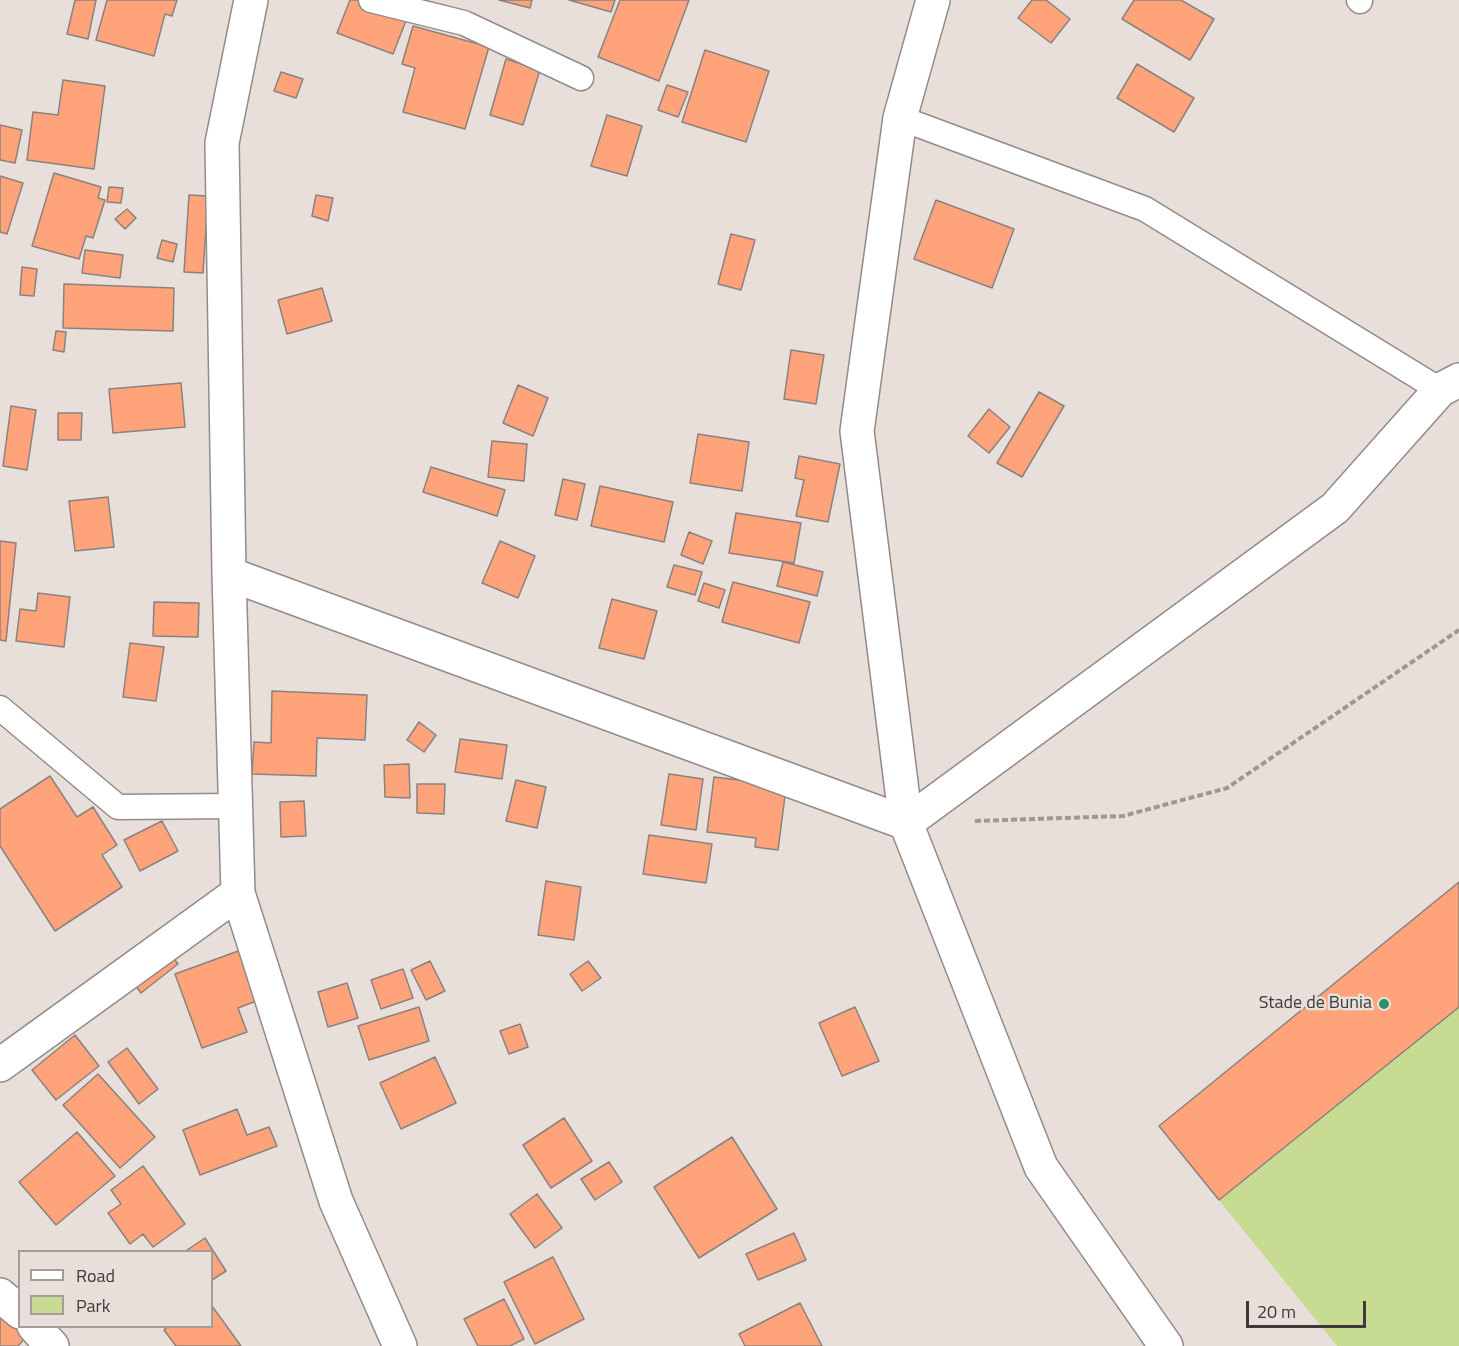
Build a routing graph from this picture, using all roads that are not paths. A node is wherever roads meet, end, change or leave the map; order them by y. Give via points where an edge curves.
1 (251, 0) edge
2 (371, 0) edge
3 (933, 0) edge
4 (581, 78) dead end
5 (900, 118) junction
6 (1449, 385) edge
7 (229, 574) junction
8 (0, 708) edge
9 (235, 806) junction
10 (906, 823) junction
11 (238, 893) junction
12 (0, 1065) edge
13 (0, 1295) edge
14 (18, 1310) edge
15 (36, 1328) edge
16 (52, 1346) edge
17 (400, 1346) edge
18 (1166, 1346) edge

1 - 7 street via 222,143
2 - 4 lane via 464,23
3 - 5 street
5 - 6 lane via 1145,209
5 - 10 street via 857,431
6 - 10 street via 1335,508
7 - 9 street
7 - 10 street
8 - 9 lane via 118,807
9 - 11 street
10 - 18 street via 1041,1167
11 - 12 street
11 - 17 street via 336,1201
13 - 14 street
15 - 16 street

